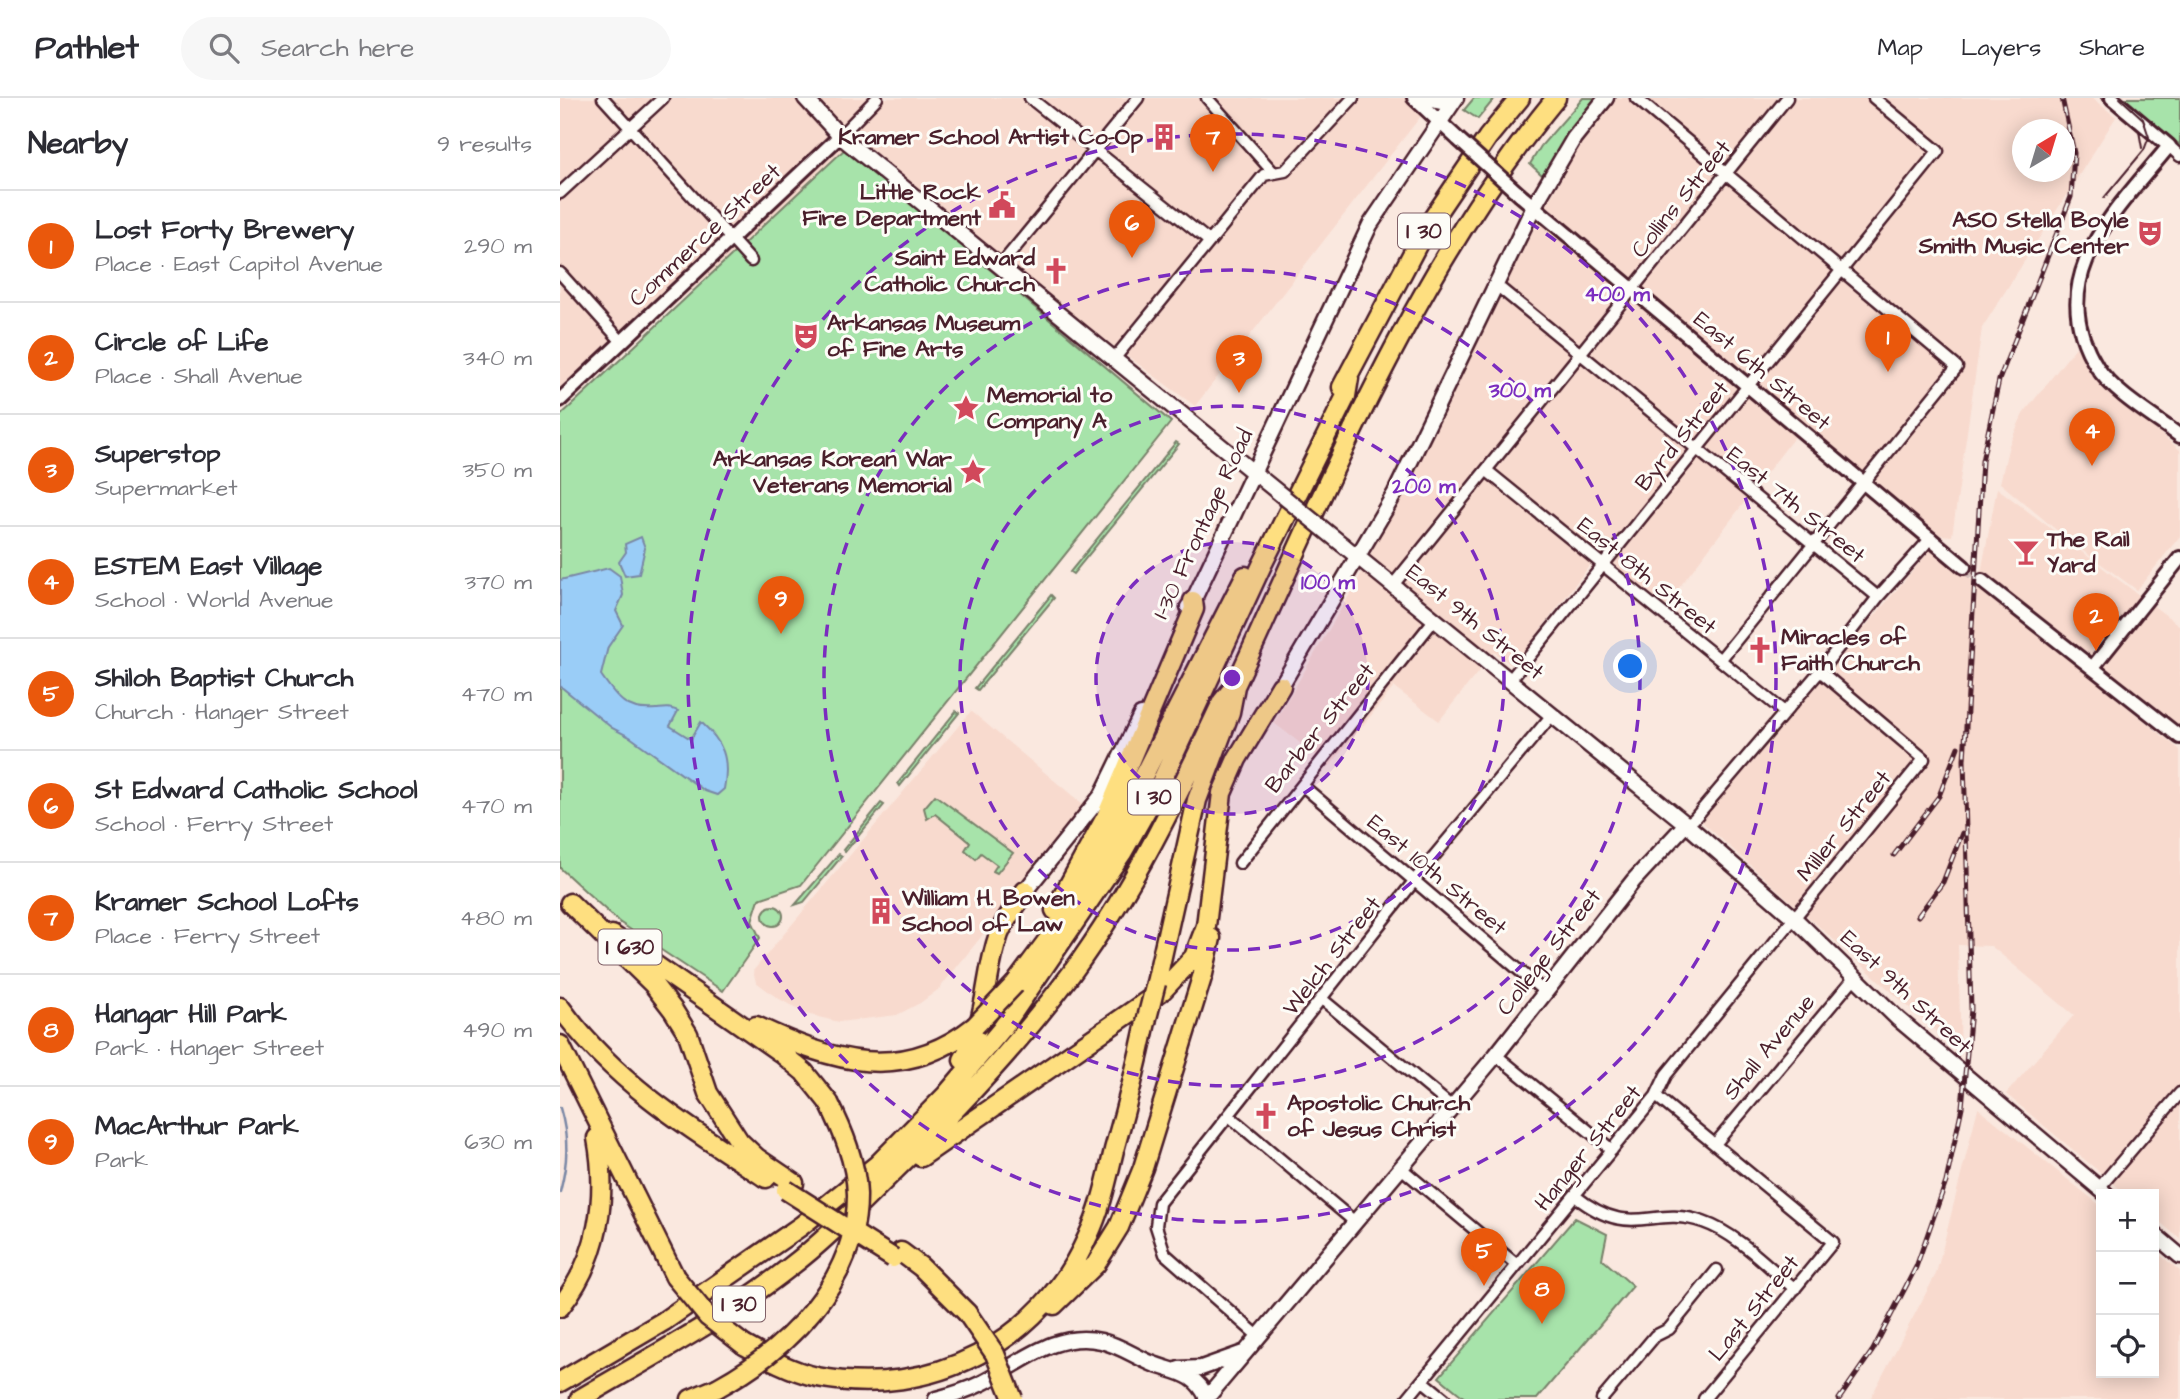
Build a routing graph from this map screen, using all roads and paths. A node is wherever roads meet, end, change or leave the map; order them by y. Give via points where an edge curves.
1 (603, 98) edge
2 (663, 98) edge
3 (805, 98) edge
4 (877, 98) edge
5 (1030, 98) edge
6 (1138, 98) edge
7 (1207, 98) edge
8 (1353, 98) edge
9 (1414, 98) edge
10 (1422, 98) edge
11 (1450, 98) edge
12 (1456, 98) edge
13 (1520, 98) edge
14 (1556, 98) edge
15 (1606, 98) edge
16 (1636, 98) edge
17 (1787, 98) edge
18 (1874, 98) edge
19 (2112, 98) edge
20 (1438, 122) junction
21 (631, 128) junction
22 (840, 136) junction
23 (2169, 146) junction
24 (1095, 150) junction
25 (2180, 156) edge
26 (1273, 172) junction
27 (1726, 174) junction
28 (560, 193) edge
29 (1534, 206) junction
30 (734, 239) junction
31 (1209, 241) junction
32 (751, 261) dead end
33 (1000, 266) junction
34 (1841, 271) junction
35 (560, 273) edge
36 (1495, 284) junction
37 (1632, 291) junction
38 (622, 342) junction
39 (1580, 354) junction
40 (1114, 359) junction
41 (1349, 377) junction
42 (1748, 386) junction
43 (560, 400) edge
44 (2180, 436) edge
45 (1697, 449) junction
46 (1486, 470) junction
47 (1258, 476) junction
48 (1862, 481) junction
49 (1931, 538) junction
50 (1813, 544) junction
51 (1359, 557) junction
52 (2180, 558) edge
53 (1603, 565) junction
54 (1964, 566) tunnel mouth
55 (1982, 581) tunnel mouth
56 (1393, 585) junction
57 (1878, 597) junction
58 (1193, 601) junction
59 (1434, 620) junction
60 (1720, 660) junction
61 (2093, 667) junction
62 (1820, 671) junction
63 (1510, 680) junction
64 (1235, 686) junction
65 (1282, 687) joint
66 (1783, 711) junction
67 (1552, 715) junction
68 (2180, 737) edge
69 (1303, 786) junction
70 (1686, 824) junction
71 (1214, 850) junction
72 (1240, 863) dead end
73 (1415, 881) junction
74 (1025, 891) joint
75 (565, 898) edge
76 (1793, 917) junction
77 (1855, 977) junction
78 (1015, 984) junction
79 (1546, 993) junction
80 (703, 996) junction
81 (1323, 1000) junction
82 (560, 1007) edge
83 (560, 1045) edge
84 (1496, 1055) junction
85 (2180, 1093) edge
86 (1656, 1096) junction
87 (1451, 1106) junction
88 (589, 1108) junction
89 (1229, 1116) junction
90 (1715, 1144) junction
91 (1612, 1150) junction
92 (877, 1165) junction
93 (1401, 1168) junction
94 (880, 1184) junction
95 (790, 1187) junction
96 (2101, 1189) edge
97 (2105, 1189) edge
98 (1575, 1196) junction
99 (1355, 1222) junction
100 (2159, 1238) edge
101 (2180, 1256) edge
102 (1517, 1265) junction
103 (1717, 1270) dead end
104 (1795, 1289) junction
105 (560, 1307) edge
106 (1041, 1309) junction
107 (1258, 1336) junction
108 (1245, 1352) junction
109 (1201, 1368) junction
110 (1172, 1369) junction
111 (1423, 1381) junction
112 (560, 1382) edge
113 (1218, 1385) junction
114 (945, 1398) edge
115 (580, 1399) edge
116 (691, 1399) edge
117 (1013, 1399) edge
118 (1207, 1399) edge
119 (1407, 1399) edge
120 (1445, 1399) edge
121 (1602, 1399) edge
122 (1704, 1399) edge

1 - 21 street
2 - 21 street
3 - 22 main road, East 9th Street
4 - 22 street, Commerce Street
5 - 24 street
6 - 24 street
7 - 26 street
8 - 26 street via 1287,169
9 - 20 street
10 - 11 main road via 1441,102
12 - 20 main road, I-30 Frontage Road
13 - 41 highway, I 30 via 1424,230
14 - 64 highway, I 30 via 1478,204 1416,305
15 - 29 main road via 1574,138
16 - 27 street
17 - 27 street, Collins Street
18 - 34 street, Byrd Street via 1938,151
19 - 23 street
20 - 29 street, East 6th Street, bridge
20 - 47 main road, I-30 Frontage Road via 1370,225
21 - 28 street
21 - 30 street
22 - 30 street, Commerce Street
22 - 33 main road, East 9th Street
23 - 25 street
23 - 44 street via 2092,242 2082,269 2078,305 2083,335 2098,369
24 - 31 street
24 - 33 street
26 - 31 street via 1264,175
27 - 34 street
27 - 37 street, Collins Street
29 - 36 main road
29 - 37 street, East 6th Street
30 - 32 street
30 - 38 street, Commerce Street
31 - 40 street
33 - 40 main road, East 9th Street
34 - 42 street, Byrd Street
34 - 48 street via 1956,367
35 - 38 street
36 - 39 street, East 7th Street
36 - 51 main road via 1395,493
37 - 39 street, Collins Street
37 - 42 street, East 6th Street
38 - 43 street, Commerce Street
39 - 45 street, East 7th Street
39 - 46 street, Collins Street
40 - 47 main road, East 9th Street
41 - 78 highway via 1102,857
41 - 92 highway, I 30 via 1346,396 1158,789 1122,853 1001,1030
42 - 45 street, Byrd Street
42 - 48 street, East 6th Street
45 - 50 street, East 7th Street
45 - 53 street, Byrd Street
46 - 53 street, East 8th Street
46 - 56 street, Collins Street
47 - 51 main road, East 9th Street, bridge
47 - 58 main road, I-30 Frontage Road
48 - 49 street, East 6th Street
48 - 50 street
49 - 54 street, East 6th Street
49 - 57 street, College Street
50 - 57 street, East 7th Street
50 - 60 street
51 - 56 main road, East 9th Street
51 - 65 main road
52 - 61 street
53 - 60 street, East 8th Street
53 - 63 street, Byrd Street
55 - 61 street
56 - 59 main road, East 9th Street
57 - 62 street, College Street
58 - 74 main road, I-30 Frontage Road via 1102,795
58 - 78 highway via 1194,609 1106,817
59 - 63 main road, East 9th Street
59 - 69 street, Barber Street
60 - 66 street, East 8th Street
61 - 68 street
62 - 66 street, College Street
62 - 76 street, Miller Street via 1924,759
63 - 67 main road, East 9th Street
64 - 94 highway, I 30 via 1222,702 1156,839 1072,973 998,1064
64 - 106 highway, bridge via 1197,800 1096,1219 1076,1260
65 - 71 highway via 1229,776
66 - 70 street, College Street
67 - 70 main road, East 9th Street
67 - 73 street, Welch Street
69 - 72 street, Barber Street
69 - 73 street, East 10th Street
70 - 76 main road, East 9th Street
70 - 79 main road, College Street via 1634,880
71 - 94 highway via 1202,942 1176,979
71 - 106 highway via 1209,949 1131,1199 1096,1265 1056,1305
73 - 79 street, East 10th Street
73 - 81 street, Welch Street
74 - 92 highway via 1000,930 975,1040 954,1073
75 - 80 highway, I 630 via 594,923
75 - 95 highway via 653,984 688,1034 708,1093 739,1141
76 - 77 main road, East 9th Street
76 - 86 street, Hanger Street via 1666,1075
77 - 90 street, Shall Avenue
77 - 96 main road, East 9th Street via 1971,1082
78 - 80 highway, bridge via 954,1042 928,1055 870,1063 832,1057 795,1043
79 - 84 main road, College Street
80 - 116 highway, bridge via 804,1072 830,1103 848,1150 857,1193 847,1248 811,1313 759,1364
81 - 87 street
81 - 89 street, Welch Street
82 - 95 highway via 614,1069 678,1122
83 - 88 highway
84 - 87 main road, College Street
84 - 91 street
85 - 97 street
86 - 90 street
86 - 91 street, Hanger Street
87 - 93 main road, College Street
88 - 105 highway via 603,1171 603,1200 596,1239
88 - 106 highway, bridge via 675,1277 708,1317 744,1345 778,1363 817,1377 870,1384 916,1380 986,1354
89 - 99 street
89 - 107 street, Welch Street via 1164,1195 1157,1208 1156,1226 1168,1258
90 - 104 street, Last Street via 1833,1242
91 - 98 street, Hanger Street
92 - 112 highway, I 30 via 727,1278
93 - 99 main road, College Street
93 - 102 street
94 - 115 highway, I 30 via 792,1266 729,1311
95 - 117 highway, bridge via 940,1286 967,1313 995,1354
98 - 102 street, Hanger Street
98 - 104 street via 1606,1217 1642,1221 1677,1216 1703,1222 1730,1235
99 - 107 main road, College Street
100 - 101 main road
102 - 111 street, Hanger Street
103 - 121 street via 1670,1329 1655,1336
104 - 122 street, Last Street
107 - 108 main road, College Street
108 - 109 main road
108 - 113 main road, College Street
109 - 110 main road
109 - 113 main road
110 - 114 main road via 1104,1341 1070,1340 1037,1351
110 - 118 main road via 1195,1379
111 - 119 street, Hanger Street
111 - 120 street
113 - 118 main road, College Street

